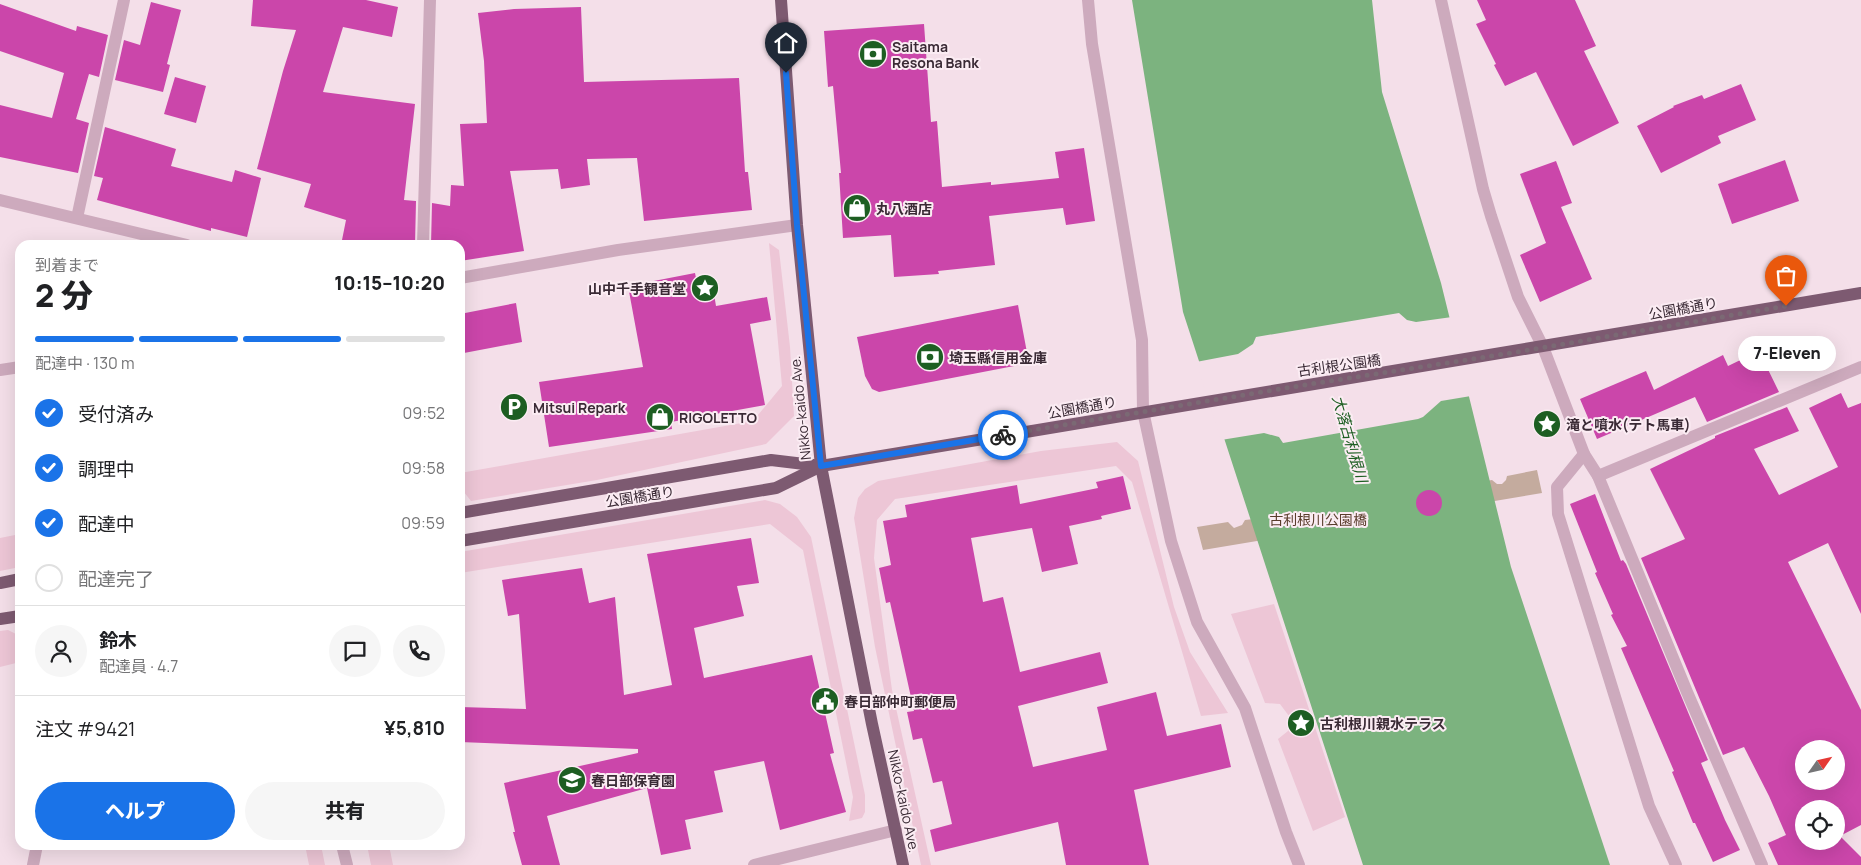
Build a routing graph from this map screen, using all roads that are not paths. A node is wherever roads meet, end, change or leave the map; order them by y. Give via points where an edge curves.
1 (124, 0) edge
2 (430, 0) edge
3 (781, 0) edge
4 (1088, 0) edge
5 (1441, 0) edge
6 (0, 200) edge
7 (77, 218) junction
8 (797, 225) junction
9 (167, 240) edge
10 (422, 240) edge
11 (465, 277) edge
12 (1861, 294) edge
13 (1543, 347) junction
14 (1511, 353) joint
15 (1861, 367) edge
16 (15, 368) edge
17 (0, 370) edge
18 (1170, 408) joint
19 (1143, 411) junction
20 (1584, 454) junction
21 (821, 466) junction
22 (1598, 476) junction
23 (465, 512) edge
24 (465, 540) edge
25 (15, 580) edge
26 (0, 582) edge
27 (15, 617) edge
28 (0, 620) edge
29 (896, 830) junction
30 (36, 850) edge
31 (343, 850) edge
32 (32, 865) edge
33 (347, 865) edge
34 (754, 865) edge
35 (903, 865) edge
36 (1299, 865) edge
37 (1676, 865) edge
38 (1762, 865) edge

1 - 7 street
2 - 10 street
3 - 8 main road, Nikko-kaido Ave.
4 - 19 street via 1092,44 1142,340
5 - 13 street via 1483,189 1518,297
6 - 7 street
7 - 9 street
8 - 11 street via 618,250
8 - 21 main road, Nikko-kaido Ave.
12 - 13 main road, 公園橋通り
13 - 14 main road, 公園橋通り
13 - 20 street
14 - 18 main road, 古利根公園橋
15 - 22 street
16 - 17 street
18 - 19 main road, 公園橋通り
19 - 21 main road, 公園橋通り
19 - 36 street via 1171,541 1197,622 1245,708
20 - 22 street
20 - 37 street via 1557,488 1558,514 1649,806
21 - 23 main road, 公園橋通り via 771,460
21 - 24 main road, 公園橋通り via 776,488
21 - 29 main road, Nikko-kaido Ave.
22 - 38 street
25 - 26 main road
27 - 28 main road
29 - 34 street
29 - 35 main road, Nikko-kaido Ave.
30 - 32 street
31 - 33 street

